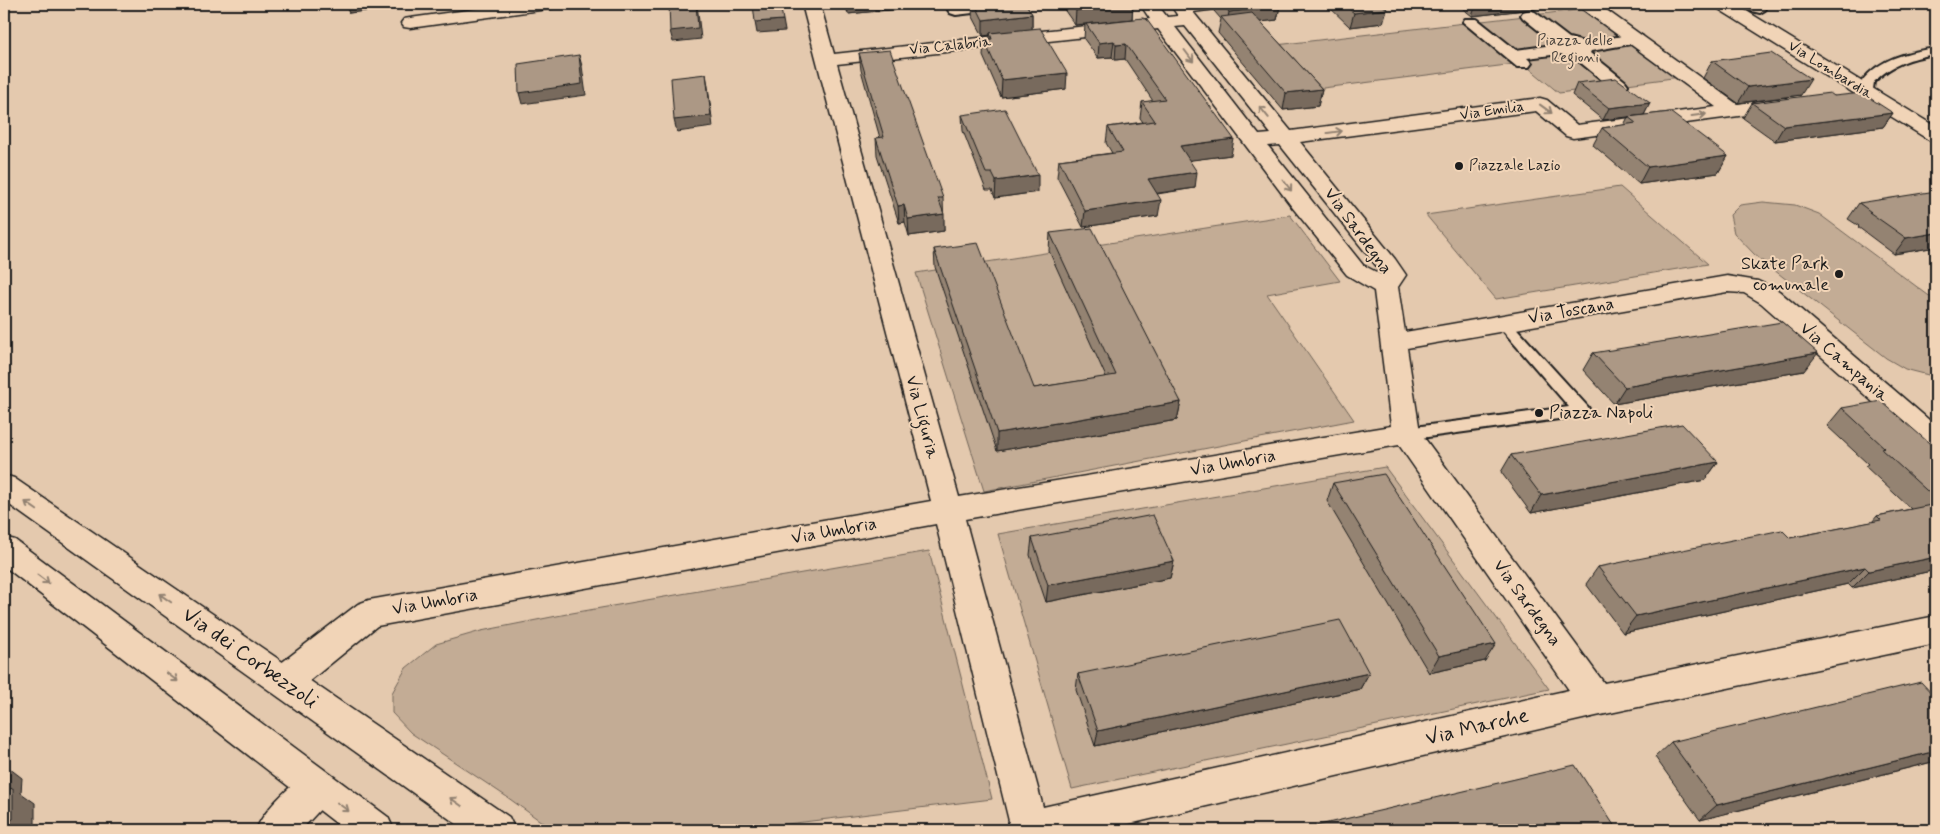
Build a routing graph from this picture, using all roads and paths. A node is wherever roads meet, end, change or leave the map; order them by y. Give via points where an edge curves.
1 (547, 4) edge
2 (811, 4) edge
3 (1007, 4) edge
4 (1148, 4) edge
5 (1217, 4) edge
6 (1587, 4) edge
7 (1723, 4) edge
8 (1736, 4) edge
9 (956, 10) dead end
10 (1760, 10) dead end
11 (1182, 11) edge
12 (1530, 15) dead end
13 (1163, 22) junction
14 (1472, 22) dead end
15 (410, 23) dead end
16 (1636, 39) junction
17 (1561, 45) junction
18 (1582, 50) junction
19 (1936, 51) edge
20 (826, 60) junction
21 (1619, 85) edge
22 (1868, 94) junction
23 (1841, 97) edge
24 (1802, 102) edge
25 (1734, 111) junction
26 (1936, 136) edge
27 (1286, 139) junction
28 (1255, 142) junction
29 (1749, 286) joint
30 (1386, 287) junction
31 (1504, 323) junction
32 (1394, 342) junction
33 (1406, 434) junction
34 (1936, 442) edge
35 (4, 486) edge
36 (948, 510) junction
37 (4, 549) edge
38 (1935, 632) edge
39 (284, 681) junction
40 (1596, 700) junction
41 (317, 787) junction
42 (275, 830) edge
43 (375, 830) edge
44 (496, 830) edge
45 (1024, 830) edge
46 (1030, 830) edge

1 - 15 street
2 - 20 street, Via Liguria
3 - 9 street
4 - 13 street, Via Sardegna
5 - 11 street
6 - 16 street
7 - 22 street, Via Lombardia
8 - 10 lane
11 - 13 street
27 -> 11 street, Via Sardegna
12 - 17 street
13 - 20 street, Via Calabria
13 -> 28 street, Via Sardegna
14 - 17 street via 1518,59
16 - 18 street
16 - 25 street
17 - 18 street
18 - 21 street
19 - 22 lane via 1911,54 1883,66 1868,82
20 - 36 street, Via Liguria
22 - 23 street
22 - 26 street, Via Lombardia
24 - 25 street, Via Emilia
27 -> 25 street, Via Emilia via 1540,104 1573,132
27 - 28 street
27 - 30 street, Via Sardegna via 1391,270 1394,275
28 -> 30 street, Via Sardegna via 1355,270
29 - 31 street, Via Toscana via 1727,284
29 - 34 street, Via Campania via 1770,297
30 - 32 street
31 - 32 street, Via Toscana
31 - 33 lane via 1582,411
32 - 33 street
33 - 36 street, Via Umbria
33 - 40 street, Via Sardegna
39 -> 35 street, Via dei Corbezzoli
36 - 39 street, Via Umbria via 369,614
36 - 46 street, Via Liguria
37 -> 41 street
38 - 40 street, Via Marche
44 -> 39 street, Via dei Corbezzoli
40 - 46 street, Via Marche
41 - 42 street
41 -> 43 street
45 - 46 street, Via Marche

